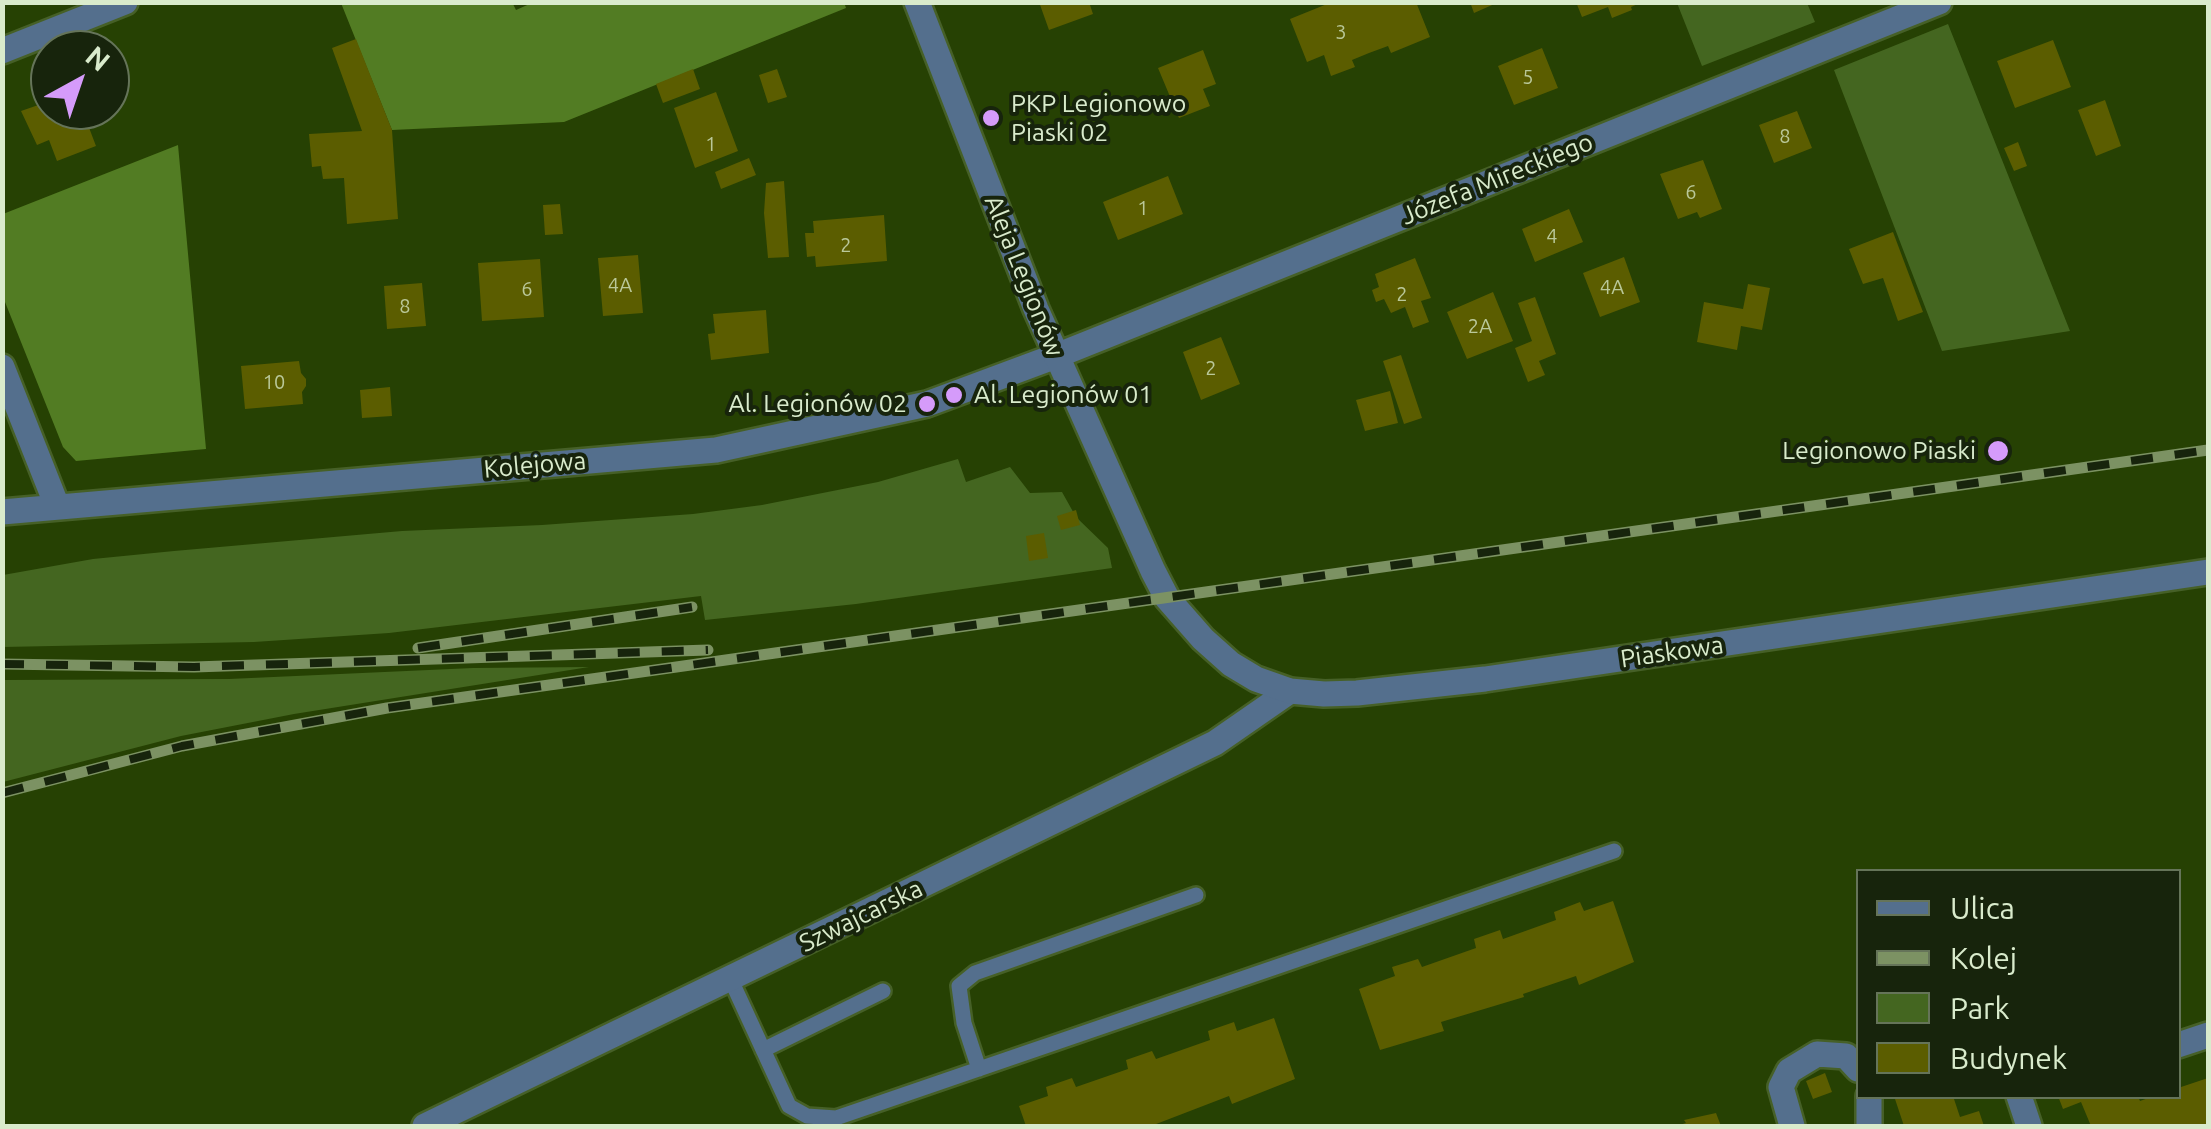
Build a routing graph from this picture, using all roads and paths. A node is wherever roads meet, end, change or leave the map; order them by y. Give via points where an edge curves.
1 (125, 2) edge
2 (917, 2) edge
3 (1931, 4) edge
4 (2, 51) edge
5 (1056, 356) junction
6 (2, 366) edge
7 (56, 506) junction
8 (2, 512) edge
9 (2208, 572) edge
10 (1167, 598) joint
11 (1290, 691) junction
12 (1614, 851) dead end
13 (1196, 895) dead end
14 (730, 980) junction
15 (883, 991) dead end
16 (2208, 1035) edge
17 (2181, 1044) edge
18 (764, 1050) junction
19 (1856, 1067) edge
20 (979, 1069) junction
21 (1868, 1099) edge
22 (2019, 1099) edge
23 (425, 1126) edge
24 (1792, 1126) edge
25 (1869, 1126) edge
26 (2029, 1126) edge

1 - 4 street
2 - 5 street, Aleja Legionów
3 - 5 street, Józefa Mireckiego
5 - 7 street, Kolejowa via 927,404 716,450
5 - 10 street, Aleja Legionów
6 - 7 street
7 - 8 street, Kolejowa
9 - 11 street, Piaskowa via 1485,679 1356,694
10 - 11 street, Piaskowa via 1231,664
11 - 14 street, Szwajcarska via 1215,743
12 - 20 lane
13 - 20 lane via 976,973 959,986
14 - 18 lane
14 - 23 street, Szwajcarska
15 - 18 lane
16 - 17 street
18 - 20 lane via 790,1106 807,1116 836,1118
19 - 24 street via 1846,1056 1817,1054 1789,1071 1781,1087
21 - 25 street
22 - 26 street

